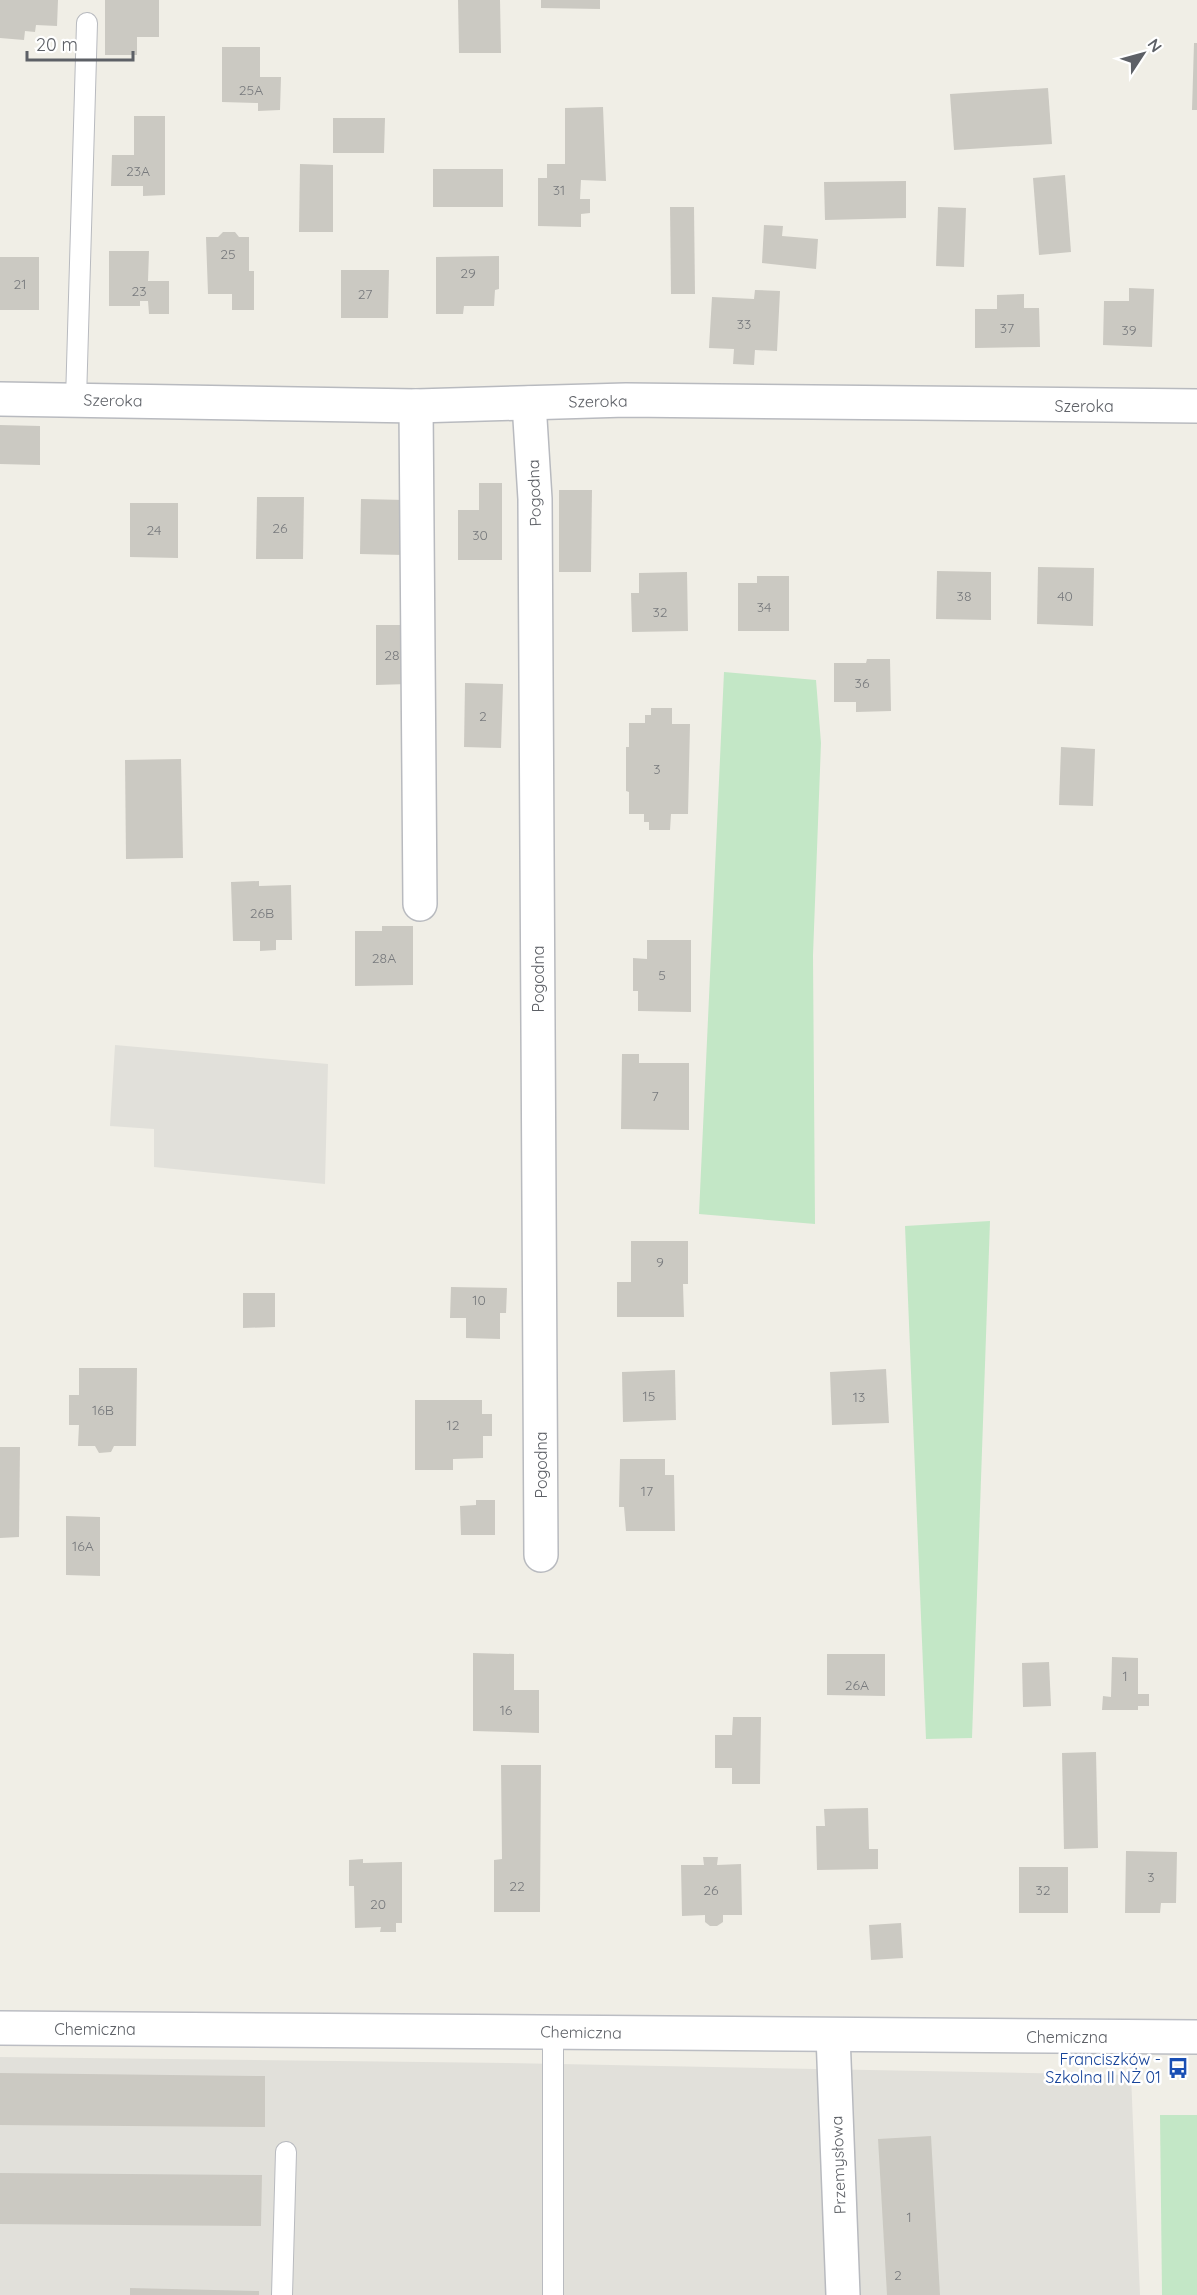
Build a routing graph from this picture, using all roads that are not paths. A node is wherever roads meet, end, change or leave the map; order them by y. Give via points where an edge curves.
1 (87, 23) dead end
2 (0, 399) edge
3 (76, 399) junction
4 (529, 403) junction
5 (416, 406) junction
6 (1197, 406) edge
7 (420, 904) dead end
8 (542, 1555) dead end
9 (0, 2028) edge
10 (553, 2031) junction
11 (833, 2035) junction
12 (1197, 2037) edge
13 (286, 2152) dead end
14 (282, 2295) edge
15 (553, 2295) edge
16 (843, 2295) edge

1 - 3 lane
2 - 3 street, Szeroka
3 - 5 street, Szeroka
4 - 5 street, Szeroka
4 - 6 street, Szeroka via 626,400
4 - 8 street, Pogodna via 535,511
5 - 7 street
9 - 10 street, Chemiczna
10 - 11 street, Chemiczna
10 - 15 lane
11 - 12 street, Chemiczna
11 - 16 street, Przemysłowa
13 - 14 lane

